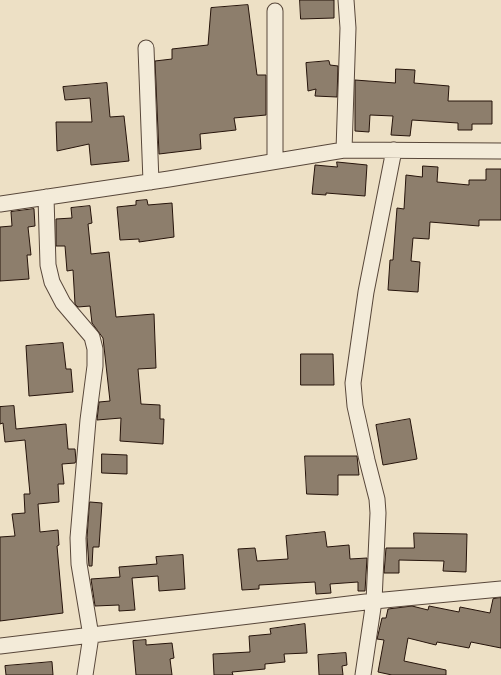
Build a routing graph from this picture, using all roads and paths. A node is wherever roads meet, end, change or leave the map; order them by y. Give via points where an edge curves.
1 (346, 0) edge
2 (275, 11) dead end
3 (146, 48) dead end
4 (344, 150) junction
5 (394, 150) junction
6 (501, 151) edge
7 (276, 160) junction
8 (151, 182) junction
9 (46, 197) junction
10 (0, 204) edge
11 (501, 590) edge
12 (374, 601) junction
13 (91, 636) junction
14 (0, 646) edge
15 (86, 675) edge
16 (363, 675) edge

1 - 4 street via 348,28
2 - 7 street
3 - 8 street
4 - 5 street
4 - 7 street
5 - 6 street
5 - 12 street via 366,292 353,383 366,460 377,499
7 - 8 street
8 - 9 street
9 - 10 street
9 - 13 street via 48,265 52,282 63,303 92,337 95,349 78,538 79,564
11 - 12 street
12 - 13 street
12 - 16 street
13 - 14 street
13 - 15 street

